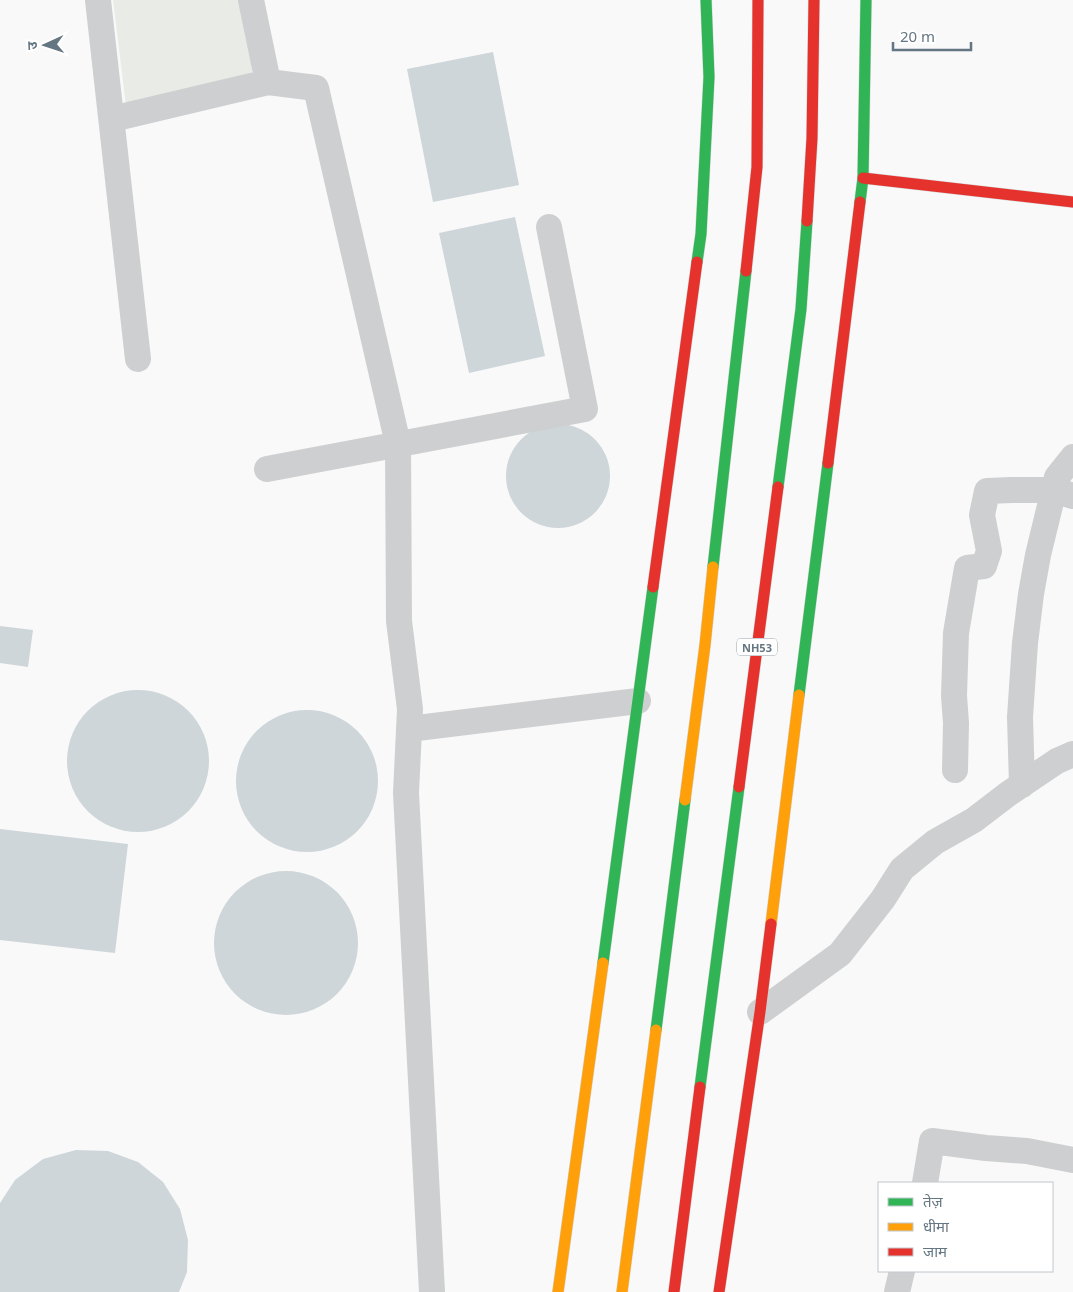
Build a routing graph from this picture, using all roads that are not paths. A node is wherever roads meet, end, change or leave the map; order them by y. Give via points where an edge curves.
1 (98, 0) edge
2 (251, 0) edge
3 (706, 0) edge
4 (758, 0) edge
5 (814, 0) edge
6 (866, 0) edge
7 (268, 82) junction
8 (112, 119) junction
9 (863, 178) junction
10 (1073, 202) edge
11 (549, 227) dead end
12 (138, 359) dead end
13 (398, 444) junction
14 (1073, 457) edge
15 (267, 469) dead end
16 (1064, 493) edge
17 (638, 701) junction
18 (408, 729) junction
19 (1073, 754) edge
20 (955, 770) dead end
21 (1022, 785) junction
22 (760, 1012) junction
23 (1073, 1160) edge
24 (925, 1182) edge
25 (902, 1272) edge
26 (432, 1292) edge
27 (558, 1292) edge
28 (622, 1292) edge
29 (674, 1292) edge
30 (719, 1292) edge
31 (897, 1292) edge

1 - 8 street
2 - 7 street
3 - 17 main road via 708,77 701,234
4 - 28 main road via 756,177 705,645
5 - 29 main road, NH53 via 812,138 801,309
6 - 9 main road
7 - 8 street
7 - 13 street via 316,88
8 - 12 street
9 - 10 main road
9 - 22 main road
11 - 13 street via 585,409
13 - 15 street
13 - 18 street via 399,621 410,709
14 - 16 street via 1057,477
16 - 20 street via 987,491 982,515 989,551 984,566 967,568 956,633
16 - 21 street via 1038,555 1031,594 1020,716
17 - 18 street
17 - 27 main road
18 - 26 street via 406,793
19 - 21 street
21 - 22 street via 974,820 935,842 902,869 840,954
22 - 30 main road
23 - 24 street via 1027,1151 932,1141
25 - 31 street

